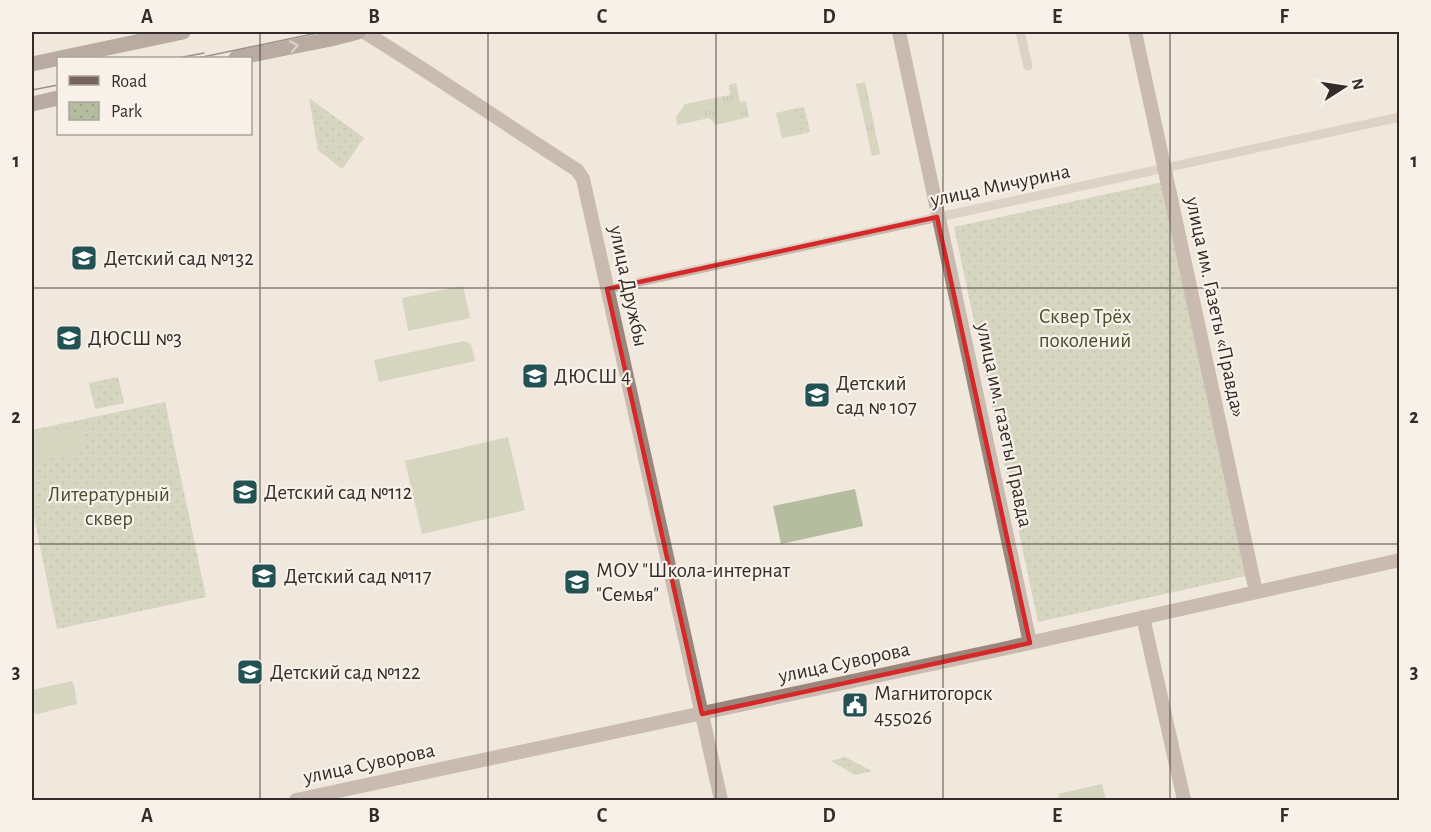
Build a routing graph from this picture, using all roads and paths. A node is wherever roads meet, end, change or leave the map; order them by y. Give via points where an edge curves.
1 (183, 32) edge
2 (358, 32) edge
3 (364, 32) edge
4 (899, 32) edge
5 (1020, 32) edge
6 (1135, 32) edge
7 (65, 57) edge
8 (241, 57) edge
9 (57, 59) edge
10 (32, 64) edge
11 (1028, 66) dead end
12 (57, 98) edge
13 (32, 104) edge
14 (1400, 117) edge
15 (1164, 168) junction
16 (938, 218) junction
17 (607, 289) junction
18 (1400, 560) edge
19 (1256, 592) junction
20 (1143, 617) junction
21 (1030, 643) junction
22 (702, 714) junction
23 (296, 801) edge
24 (721, 801) edge
25 (1184, 801) edge

1 - 7 main road
8 -> 2 main road
3 - 17 street, улица Дружбы via 577,170 588,192
4 - 16 street
5 - 11 street
6 - 15 street, улица им. Газеты «Правда»
9 - 10 main road
12 - 13 main road
14 - 15 street, улица Мичурина
15 - 16 street, улица Мичурина
15 - 19 street, улица им. Газеты «Правда»
16 - 17 street, улица Мичурина
16 - 21 street, улица им. газеты Правда
17 - 22 street, улица Дружбы
18 - 19 street, улица Суворова
19 - 20 street, улица Суворова
20 - 21 street, улица Суворова
20 - 25 street
21 - 22 street, улица Суворова
22 - 23 street, улица Суворова
22 - 24 street, улица Дружбы

